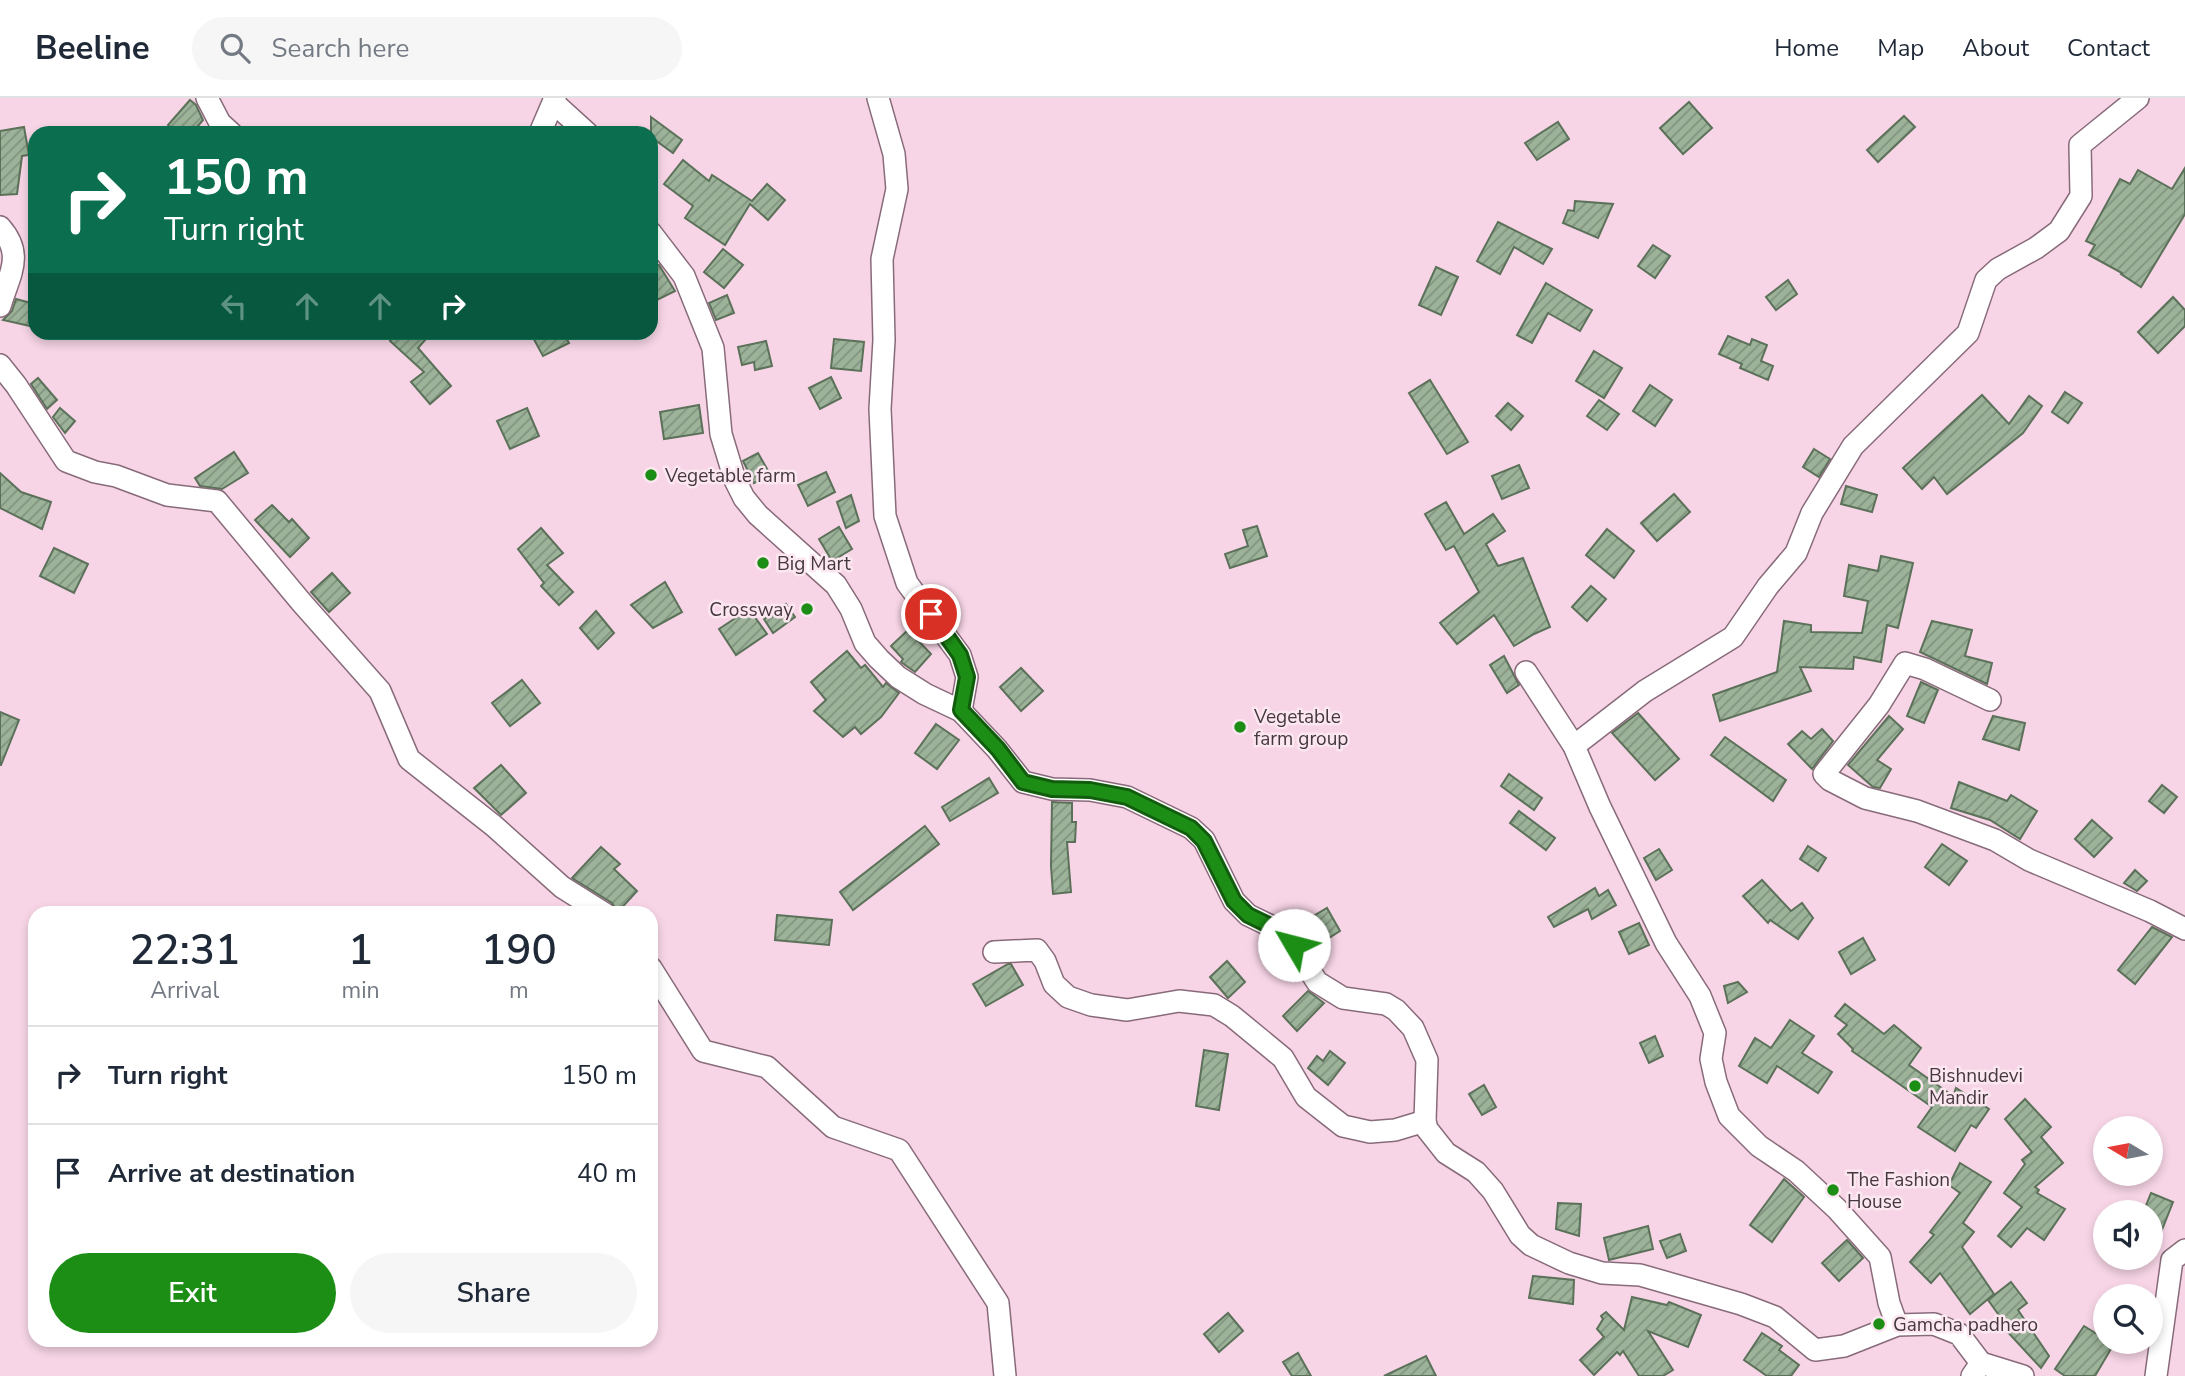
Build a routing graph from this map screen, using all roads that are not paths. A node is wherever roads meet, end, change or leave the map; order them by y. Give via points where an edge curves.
1 (207, 98) edge
2 (878, 98) edge
3 (2138, 98) edge
4 (554, 100) edge
5 (223, 126) edge
6 (543, 126) edge
7 (580, 126) edge
8 (0, 227) edge
9 (658, 242) edge
10 (0, 306) edge
11 (0, 365) edge
12 (1526, 671) dead end
13 (1990, 701) dead end
14 (961, 710) junction
15 (1574, 746) junction
16 (592, 906) edge
17 (2185, 929) edge
18 (994, 952) dead end
19 (658, 979) edge
20 (1425, 1121) junction
21 (2185, 1250) edge
22 (1897, 1325) junction
23 (1977, 1370) edge
24 (1005, 1376) edge
25 (2023, 1376) edge
26 (2156, 1376) edge

1 - 5 street
2 - 14 street via 894,154 897,189 882,258 880,409 885,516 907,583 960,655 967,677
3 - 15 street via 2080,145 2081,196 2059,231 1986,280 1968,333 1853,446 1812,513 1796,553 1733,638 1644,691
4 - 6 street
4 - 7 street
8 - 10 street via 10,238 15,265
9 - 14 street via 684,276 713,348 721,434 744,498 836,585 865,643 879,659 925,694
11 - 16 street via 66,461 167,495 218,501 380,691 409,759 562,887
12 - 15 street
13 - 17 street via 1905,663 1879,705 1824,774 1866,798 1995,840 2029,860
14 - 20 street via 1023,782 1127,797 1191,828 1204,841 1234,901 1248,915 1283,932 1317,982 1343,998 1386,1004 1413,1028 1427,1060
15 - 22 street via 1666,943 1700,996 1714,1033 1716,1082 1730,1116 1759,1146 1796,1171 1837,1209 1880,1257
18 - 20 street via 1037,950 1054,984 1068,997 1091,1005 1127,1010 1179,1001 1214,1005 1283,1058 1306,1097 1343,1126 1370,1132
19 - 24 street via 704,1051 767,1067 832,1127 899,1150 998,1303
20 - 22 street via 1446,1153 1476,1172 1493,1191 1520,1235 1569,1263 1602,1273 1640,1276 1741,1304 1775,1317 1815,1350 1844,1346
21 - 26 street via 2172,1260
22 - 23 street via 1934,1324 1959,1335
23 - 25 street

